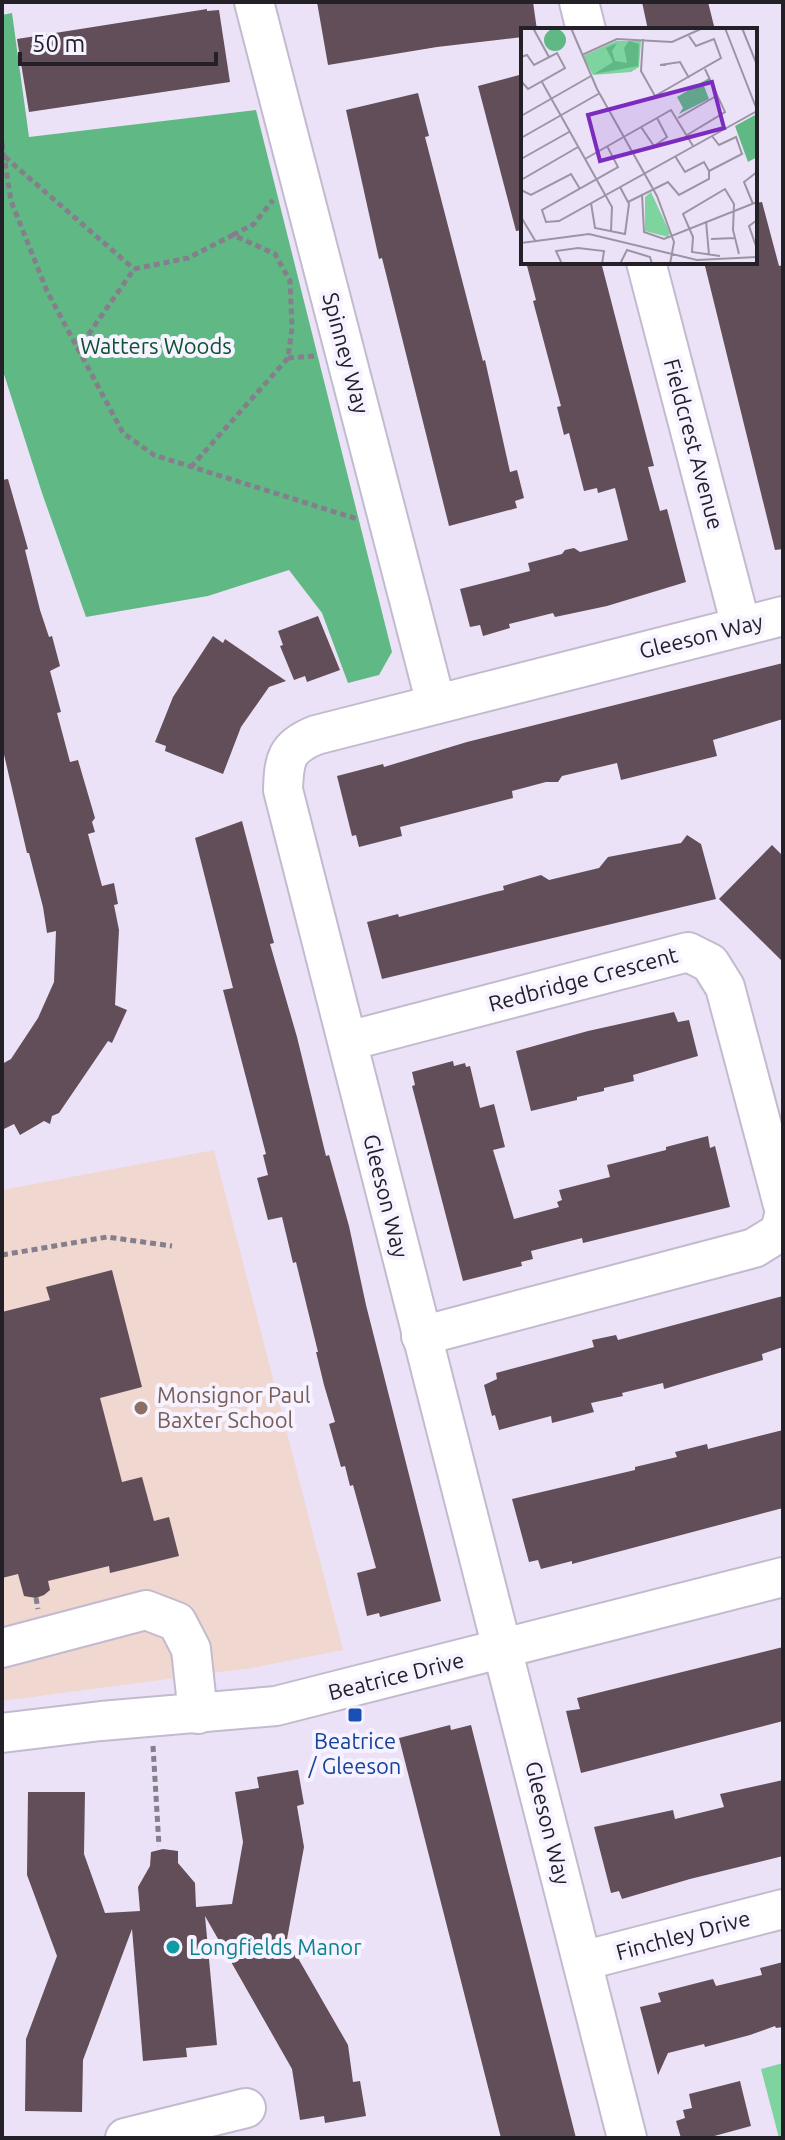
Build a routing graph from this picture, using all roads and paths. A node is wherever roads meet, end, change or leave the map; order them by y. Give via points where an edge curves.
1 (254, 2) edge
2 (579, 2) edge
3 (586, 28) edge
4 (2, 143) edge
5 (5, 156) junction
6 (303, 184) junction
7 (233, 235) junction
8 (647, 264) edge
9 (134, 269) junction
10 (77, 351) junction
11 (191, 467) junction
12 (393, 530) junction
13 (783, 616) edge
14 (741, 626) junction
15 (436, 704) junction
16 (348, 1041) junction
17 (783, 1205) edge
18 (783, 1219) edge
19 (172, 1246) dead end
20 (2, 1255) edge
21 (421, 1336) junction
22 (783, 1577) edge
23 (2, 1648) edge
24 (503, 1648) junction
25 (198, 1714) junction
26 (2, 1733) edge
27 (152, 1741) dead end
28 (159, 1846) dead end
29 (783, 1909) edge
30 (582, 1961) junction
31 (246, 2108) dead end
32 (125, 2138) edge
33 (627, 2138) edge

1 - 6 street, Spinney Way
2 - 3 street
4 - 5 path
5 - 9 path
5 - 10 path via 11,201
6 - 7 path via 281,190 254,224
6 - 12 street, Spinney Way
7 - 9 path via 188,258
7 - 11 path via 275,254 290,281 288,358
8 - 14 street, Fieldcrest Avenue
9 - 10 path
10 - 11 path via 123,433 154,455
11 - 12 path
12 - 15 street, Spinney Way
13 - 14 street, Gleeson Way
14 - 15 street, Gleeson Way
15 - 16 street, Gleeson Way via 316,735 298,742 288,754 283,790
16 - 17 street, Redbridge Crescent via 688,952 710,963 725,987
16 - 21 street, Gleeson Way
18 - 21 street via 780,1232 754,1248
19 - 20 path via 107,1237
21 - 24 street, Gleeson Way
22 - 24 street, Beatrice Drive
23 - 25 street via 146,1610 177,1622 191,1649
24 - 25 street, Beatrice Drive via 276,1706
24 - 30 street, Gleeson Way
25 - 26 street, Beatrice Drive
27 - 28 path
29 - 30 street, Finchley Drive
30 - 33 street, Gleeson Way
31 - 32 street

